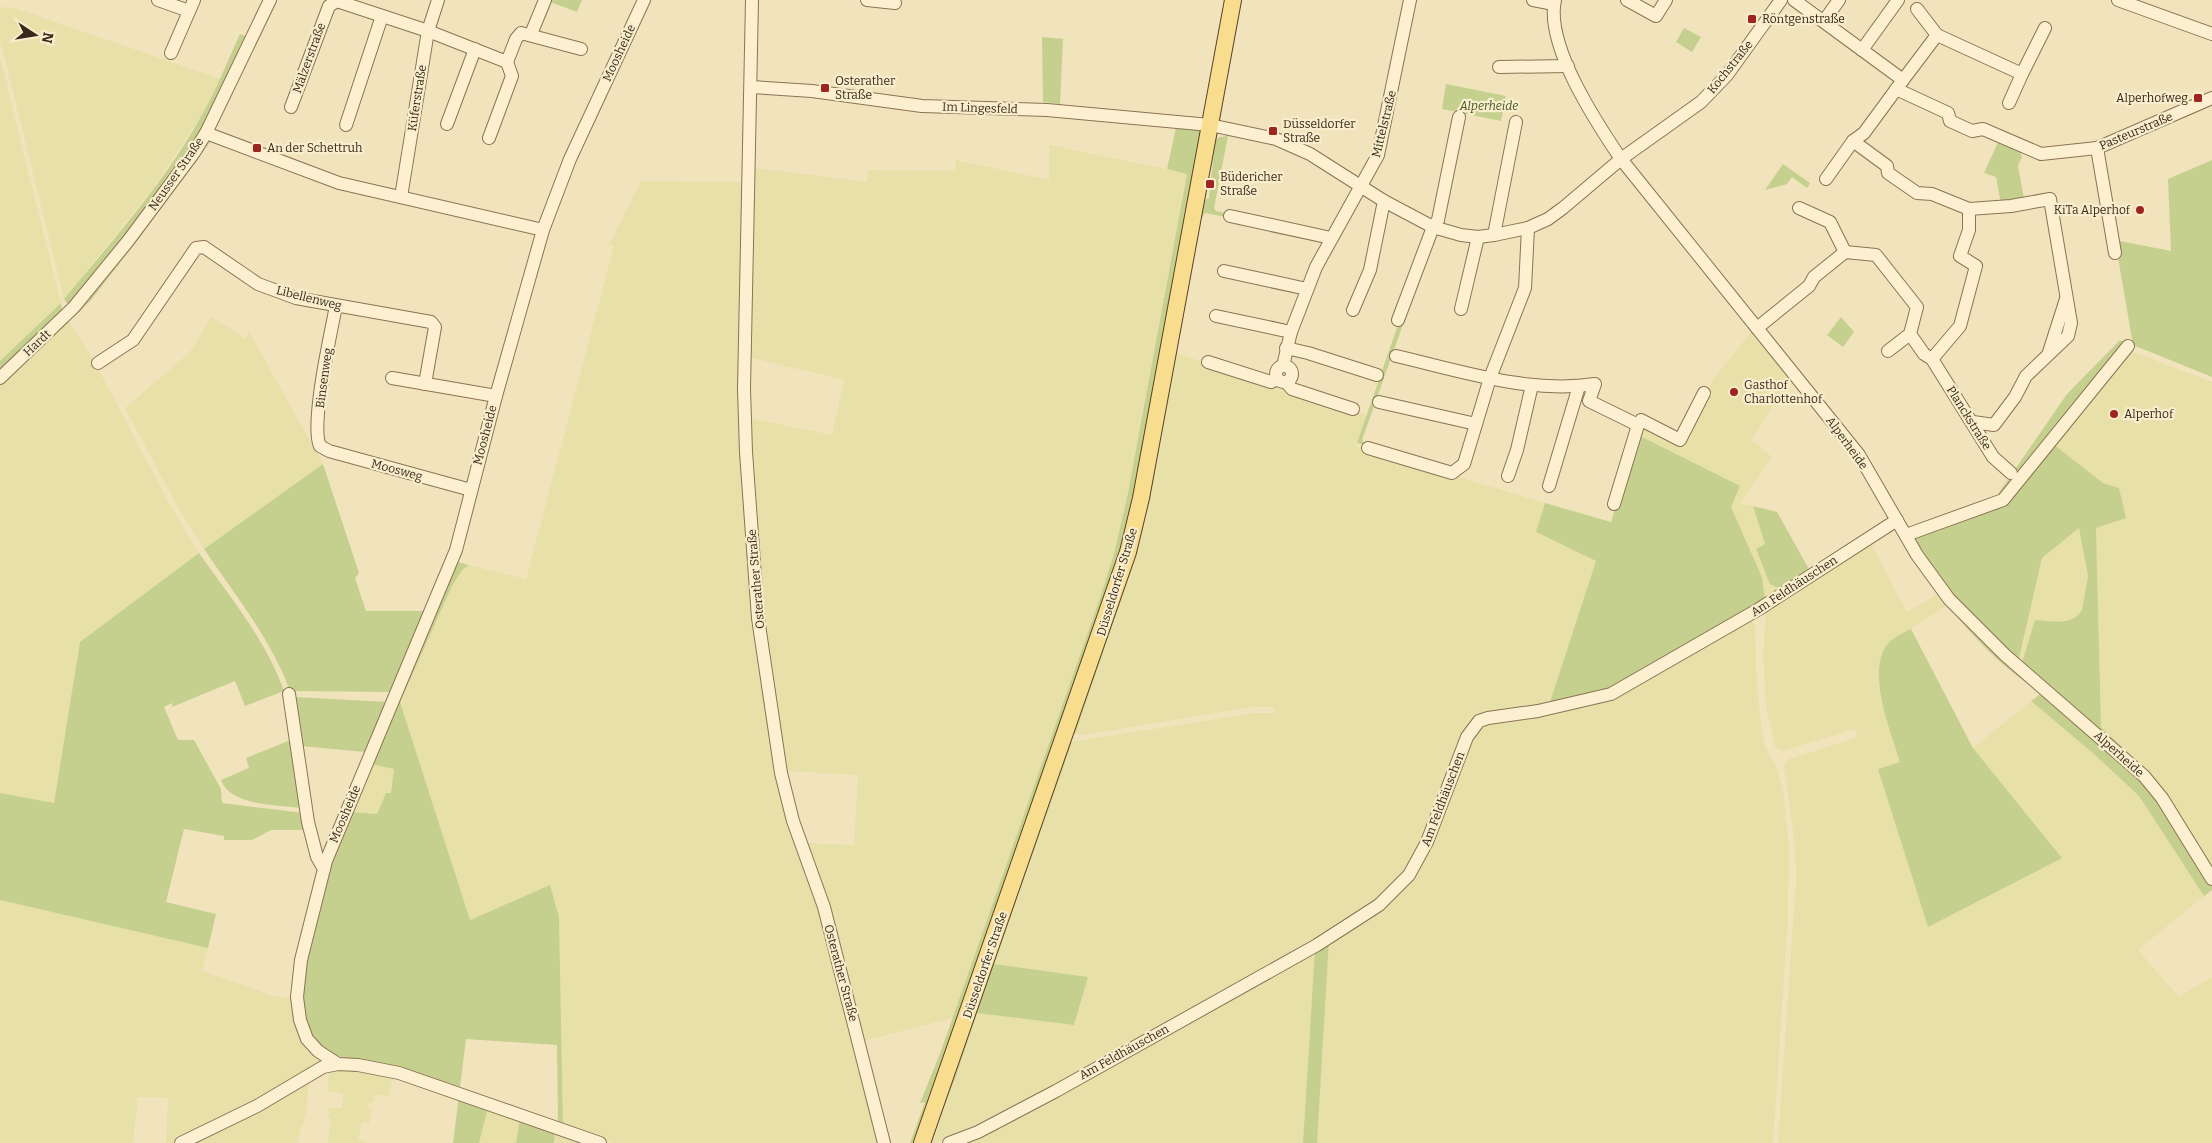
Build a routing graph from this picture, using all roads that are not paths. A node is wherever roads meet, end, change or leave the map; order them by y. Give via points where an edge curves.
1 (158, 0) edge
2 (270, 0) edge
3 (438, 0) edge
4 (545, 0) edge
5 (644, 0) edge
6 (752, 0) edge
7 (867, 0) edge
8 (1233, 0) edge
9 (1410, 0) edge
10 (1533, 0) edge
11 (1627, 0) edge
12 (1666, 0) edge
13 (1781, 0) edge
14 (1794, 0) edge
15 (1839, 0) edge
16 (1898, 0) edge
17 (2118, 0) edge
18 (1555, 2) edge
19 (894, 3) dead end
20 (192, 6) edge
21 (1917, 9) dead end
22 (382, 16) junction
23 (1824, 21) junction
24 (2045, 28) dead end
25 (428, 31) junction
26 (531, 34) junction
27 (2212, 34) edge
28 (1937, 35) junction
29 (582, 49) dead end
30 (475, 50) junction
31 (1862, 50) junction
32 (171, 53) dead end
33 (507, 62) junction
34 (1568, 66) junction
35 (1499, 68) dead end
36 (2022, 74) junction
37 (1900, 85) junction
38 (751, 87) junction
39 (2212, 98) edge
40 (2009, 103) dead end
41 (291, 107) dead end
42 (1459, 117) dead end
43 (1516, 122) dead end
44 (447, 124) dead end
45 (346, 125) dead end
46 (1210, 125) junction
47 (206, 133) junction
48 (489, 138) dead end
49 (1853, 141) junction
50 (2097, 148) junction
51 (1620, 159) junction
52 (1826, 179) dead end
53 (1362, 187) junction
54 (401, 197) junction
55 (1384, 201) junction
56 (1799, 208) dead end
57 (1969, 208) junction
58 (1230, 216) dead end
59 (1433, 227) junction
60 (1528, 228) junction
61 (543, 230) junction
62 (1494, 236) junction
63 (1478, 237) junction
64 (1331, 238) junction
65 (1845, 252) junction
66 (2115, 253) dead end
67 (1224, 271) dead end
68 (1307, 289) junction
69 (336, 306) junction
70 (74, 307) joint
71 (1353, 310) dead end
72 (1462, 310) dead end
73 (1216, 316) dead end
74 (1398, 320) dead end
75 (1757, 328) junction
76 (1291, 332) junction
77 (1910, 334) junction
78 (2128, 346) dead end
79 (1286, 348) junction
80 (1888, 351) dead end
81 (1396, 356) dead end
82 (1932, 359) junction
83 (98, 362) dead end
84 (1208, 362) dead end
85 (1377, 376) dead end
86 (0, 378) edge
87 (392, 378) dead end
88 (1490, 378) junction
89 (1282, 381) junction
90 (425, 384) junction
91 (1532, 385) junction
92 (1579, 386) junction
93 (1704, 393) dead end
94 (496, 396) junction
95 (1379, 402) dead end
96 (1353, 409) dead end
97 (1973, 422) junction
98 (1476, 424) junction
99 (1638, 425) junction
100 (1994, 426) junction
101 (1984, 443) junction
102 (1368, 448) dead end
103 (323, 449) joint
104 (2011, 473) dead end
105 (1508, 476) dead end
106 (1549, 486) dead end
107 (471, 490) junction
108 (1614, 504) dead end
109 (1897, 520) junction
110 (1906, 535) junction
111 (289, 694) dead end
112 (324, 869) junction
113 (2212, 878) edge
114 (338, 1064) junction
115 (181, 1143) edge
116 (600, 1143) edge
117 (884, 1143) edge
118 (922, 1143) edge
119 (949, 1143) edge

1 - 20 street
2 - 47 street, Neusser Straße
3 - 25 street, Küferstraße
4 - 26 street
5 - 61 street, Moosheide via 570,159
6 - 38 street, Osterather Straße
7 - 19 street
8 - 46 main road, Düsseldorfer Straße
9 - 53 street, Mittelstraße via 1378,155
10 - 18 street
11 - 12 street via 1656,16
13 - 51 street, Kochstraße via 1714,89
14 - 23 street
15 - 23 street
16 - 31 street
17 - 27 street
18 - 34 street, Alperheide via 1557,38
20 - 32 street
21 - 28 street
22 - 25 street, Mälzerstraße
22 - 41 street, Mälzerstraße via 337,1 329,6
22 - 45 street
23 - 31 street
24 - 36 street
25 - 30 street, Mälzerstraße
25 - 54 street, Küferstraße
26 - 29 street
26 - 33 street via 521,33
28 - 36 street
28 - 37 street
30 - 33 street, Mälzerstraße
30 - 44 street
31 - 37 street
33 - 48 street via 512,76
34 - 35 street
34 - 51 street, Alperheide via 1593,116
36 - 40 street
37 - 49 street via 1864,134
37 - 50 street, Pasteurstraße via 1948,113 1950,121 1958,125 1972,131 1983,129 2041,154
38 - 46 street, Im Lingesfeld via 922,106 1047,110
38 - 117 street, Osterather Straße via 745,417 762,646 783,785 824,907
39 - 50 street, Pasteurstraße
42 - 59 street via 1438,220
43 - 62 street
46 - 53 street via 1276,139 1310,154
46 - 118 main road, Düsseldorfer Straße via 1128,552
47 - 54 street via 339,183
47 - 70 street, Neusser Straße via 128,241
49 - 52 street
49 - 57 street via 1887,166 1888,174 1916,193 1932,194
50 - 66 street
51 - 60 street via 1563,208
51 - 75 street, Alperheide
53 - 55 street
53 - 64 street, Mittelstraße
54 - 61 street
55 - 59 street
55 - 71 street via 1370,270
56 - 65 street via 1830,222
57 - 82 street via 1968,230 1960,256 1976,266 1960,326
57 - 100 street via 2011,206 2050,199 2068,295 2048,355 2026,376
58 - 64 street
59 - 63 street
59 - 74 street
60 - 62 street
60 - 88 street via 1524,288
61 - 94 street, Moosheide
62 - 63 street
63 - 72 street
64 - 68 street, Mittelstraße
65 - 75 street
65 - 77 street via 1876,256 1917,307
67 - 68 street
68 - 76 street, Mittelstraße
69 - 83 street, Libellenweg via 296,298 258,284 204,247 196,248 133,340
69 - 90 street, Libellenweg via 431,322 435,327
69 - 103 street, Binsenweg via 324,366 318,426 318,442
70 - 86 street, Hardt
73 - 76 street
75 - 109 street, Alperheide via 1859,455
76 - 79 street, Mittelstraße
77 - 80 street
77 - 82 street, Planckstraße via 1924,354
78 - 110 street via 2003,500
79 - 85 street
79 - 89 street, Mittelstraße via 1283,366 1292,374 1291,379
81 - 88 street
82 - 97 street, Planckstraße
84 - 89 street via 1271,382
87 - 90 street
88 - 91 street
88 - 98 street
89 - 96 street via 1292,389
90 - 94 street
91 - 92 street
91 - 105 street
92 - 99 street via 1596,384 1589,401
92 - 106 street
93 - 99 street via 1680,440 1641,420
94 - 107 street, Moosheide
95 - 98 street
97 - 100 street
97 - 101 street, Planckstraße
98 - 102 street via 1464,464 1452,473
99 - 108 street
100 - 101 street
101 - 104 street, Planckstraße via 1993,457
103 - 107 street, Moosweg
107 - 112 street, Moosheide via 456,550 332,843
109 - 110 street, Alperheide
109 - 119 street, Am Feldhäuschen via 1759,609 1611,694 1479,721 1467,737 1427,842 1409,876 1379,904 1318,945 1056,1091 978,1132
110 - 113 street, Alperheide via 1940,588 1965,617 2005,656 2144,776 2162,798
111 - 112 street, Moosheide via 308,822 317,857
112 - 114 street, Moosheide via 301,960 297,997 307,1039
114 - 115 street via 316,1070 257,1106
114 - 116 street via 370,1066 399,1073

